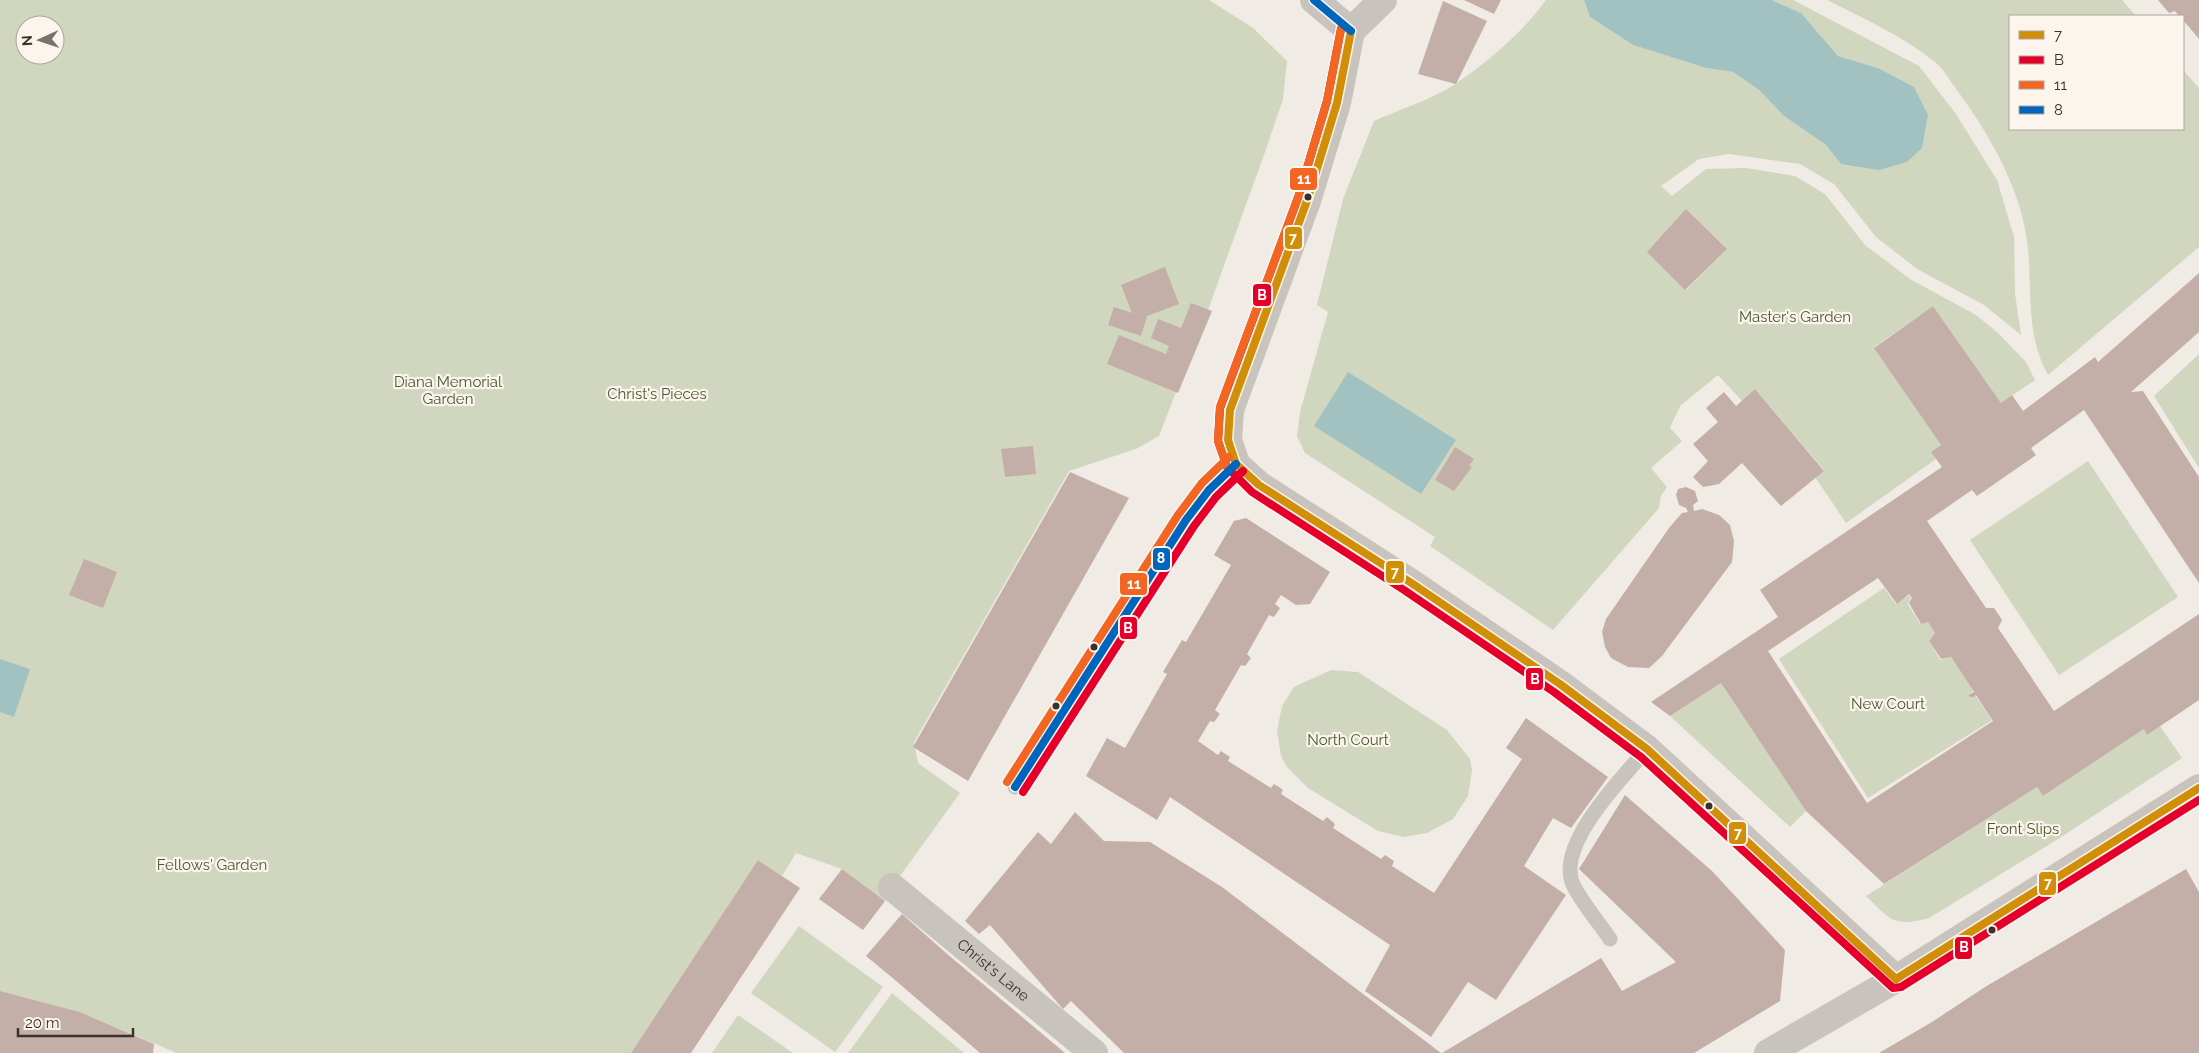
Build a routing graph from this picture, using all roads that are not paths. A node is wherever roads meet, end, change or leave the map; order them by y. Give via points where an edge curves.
1 (1314, 0) edge
2 (1383, 0) edge
3 (1351, 31) junction
4 (1236, 464) junction
5 (1647, 749) junction
6 (1014, 787) dead end
7 (2199, 788) edge
8 (892, 887) dead end
9 (1610, 939) dead end
10 (1896, 980) junction
11 (1094, 1053) edge
12 (1768, 1053) edge

1 - 3 street
2 - 3 street
3 - 4 street via 1337,103 1308,198 1230,410 1228,440
4 - 5 street via 1259,485 1560,684
4 - 6 lane via 1209,490 1186,520
5 - 9 lane via 1610,791 1581,834 1572,854 1572,881
5 - 10 street
7 - 10 street
8 - 11 street, Christ's Lane
10 - 12 street

